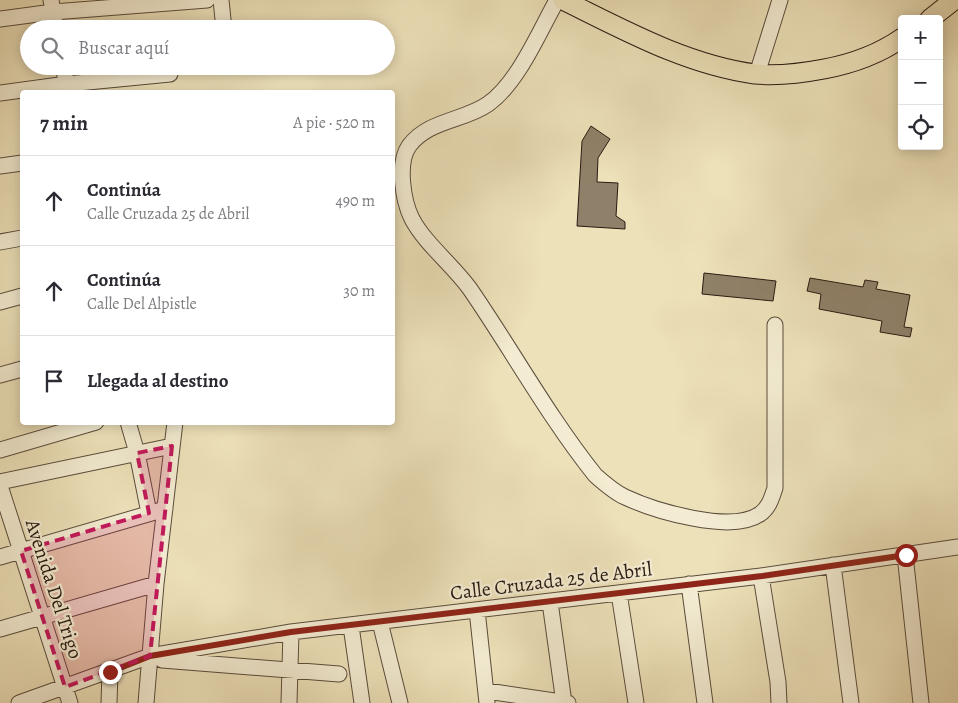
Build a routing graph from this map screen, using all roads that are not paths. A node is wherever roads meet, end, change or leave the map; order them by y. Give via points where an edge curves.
1 (207, 0) edge
2 (221, 0) edge
3 (556, 0) edge
4 (563, 0) edge
5 (780, 0) edge
6 (954, 0) edge
7 (52, 6) edge
8 (935, 15) edge
9 (0, 19) edge
10 (54, 20) edge
11 (223, 20) edge
12 (898, 40) edge
13 (757, 74) junction
14 (65, 75) edge
15 (163, 75) edge
16 (67, 88) edge
17 (40, 90) edge
18 (20, 92) edge
19 (0, 93) edge
20 (20, 163) edge
21 (0, 166) edge
22 (20, 238) edge
23 (0, 242) edge
24 (20, 297) edge
25 (0, 302) edge
26 (775, 325) dead end
27 (20, 370) edge
28 (0, 375) edge
29 (86, 425) edge
30 (129, 425) edge
31 (175, 425) edge
32 (172, 446) junction
33 (0, 450) edge
34 (137, 453) junction
35 (0, 482) edge
36 (0, 486) edge
37 (165, 510) junction
38 (149, 513) junction
39 (958, 547) edge
40 (21, 551) junction
41 (906, 555) junction
42 (0, 557) edge
43 (833, 565) junction
44 (762, 576) junction
45 (156, 584) junction
46 (689, 584) junction
47 (619, 593) junction
48 (550, 602) junction
49 (477, 610) junction
50 (42, 616) junction
51 (380, 622) junction
52 (351, 626) junction
53 (0, 629) edge
54 (291, 632) junction
55 (150, 658) junction
56 (291, 669) junction
57 (110, 672) junction
58 (339, 674) dead end
59 (65, 688) junction
60 (487, 697) edge
61 (19, 703) edge
62 (70, 703) edge
63 (109, 703) edge
64 (151, 703) edge
65 (289, 703) edge
66 (362, 703) edge
67 (400, 703) edge
68 (564, 703) edge
69 (568, 703) edge
70 (636, 703) edge
71 (706, 703) edge
72 (779, 703) edge
73 (851, 703) edge
74 (921, 703) edge

1 - 7 street
2 - 11 street
3 - 26 street via 501,94 478,110 432,127 408,147 402,170 405,198 412,219 468,287 594,474 624,497 680,516 719,521 751,519 770,503 775,488
4 - 13 main road via 650,41 712,65
5 - 13 street
6 - 8 main road
7 - 9 street
7 - 10 street
12 - 13 main road via 838,66 806,72
14 - 16 street
15 - 16 street
16 - 17 street
18 - 19 street
20 - 21 street
22 - 23 street
24 - 25 street
27 - 28 street
29 - 33 street
30 - 34 street
31 - 32 street
32 - 34 street
32 - 37 street
34 - 35 street
34 - 38 street
36 - 40 street, Avenida Del Trigo
37 - 38 street
37 - 45 street
38 - 40 street
39 - 41 street, Calle Cruzada 25 de Abril
40 - 42 street
40 - 50 street, Avenida Del Trigo
41 - 43 street, Calle Cruzada 25 de Abril
41 - 74 street
43 - 44 street, Calle Cruzada 25 de Abril
43 - 73 street
44 - 46 street, Calle Cruzada 25 de Abril
44 - 72 street
45 - 50 street
45 - 55 street
46 - 47 street, Calle Cruzada 25 de Abril
46 - 71 street
47 - 48 street, Calle Cruzada 25 de Abril
47 - 70 street
48 - 49 street, Calle Cruzada 25 de Abril
48 - 68 street
49 - 51 street, Calle Cruzada 25 de Abril
49 - 60 street
50 - 53 street
50 - 59 street, Avenida Del Trigo
51 - 52 street, Calle Cruzada 25 de Abril
51 - 67 street
52 - 54 street, Calle Cruzada 25 de Abril
52 - 66 street
54 - 55 street, Calle Cruzada 25 de Abril
54 - 56 street
55 - 56 street
55 - 57 street
55 - 64 street
56 - 58 street
56 - 65 street
57 - 59 street
57 - 63 street
59 - 61 street
59 - 62 street, Avenida Del Trigo
60 - 68 street
68 - 69 street

